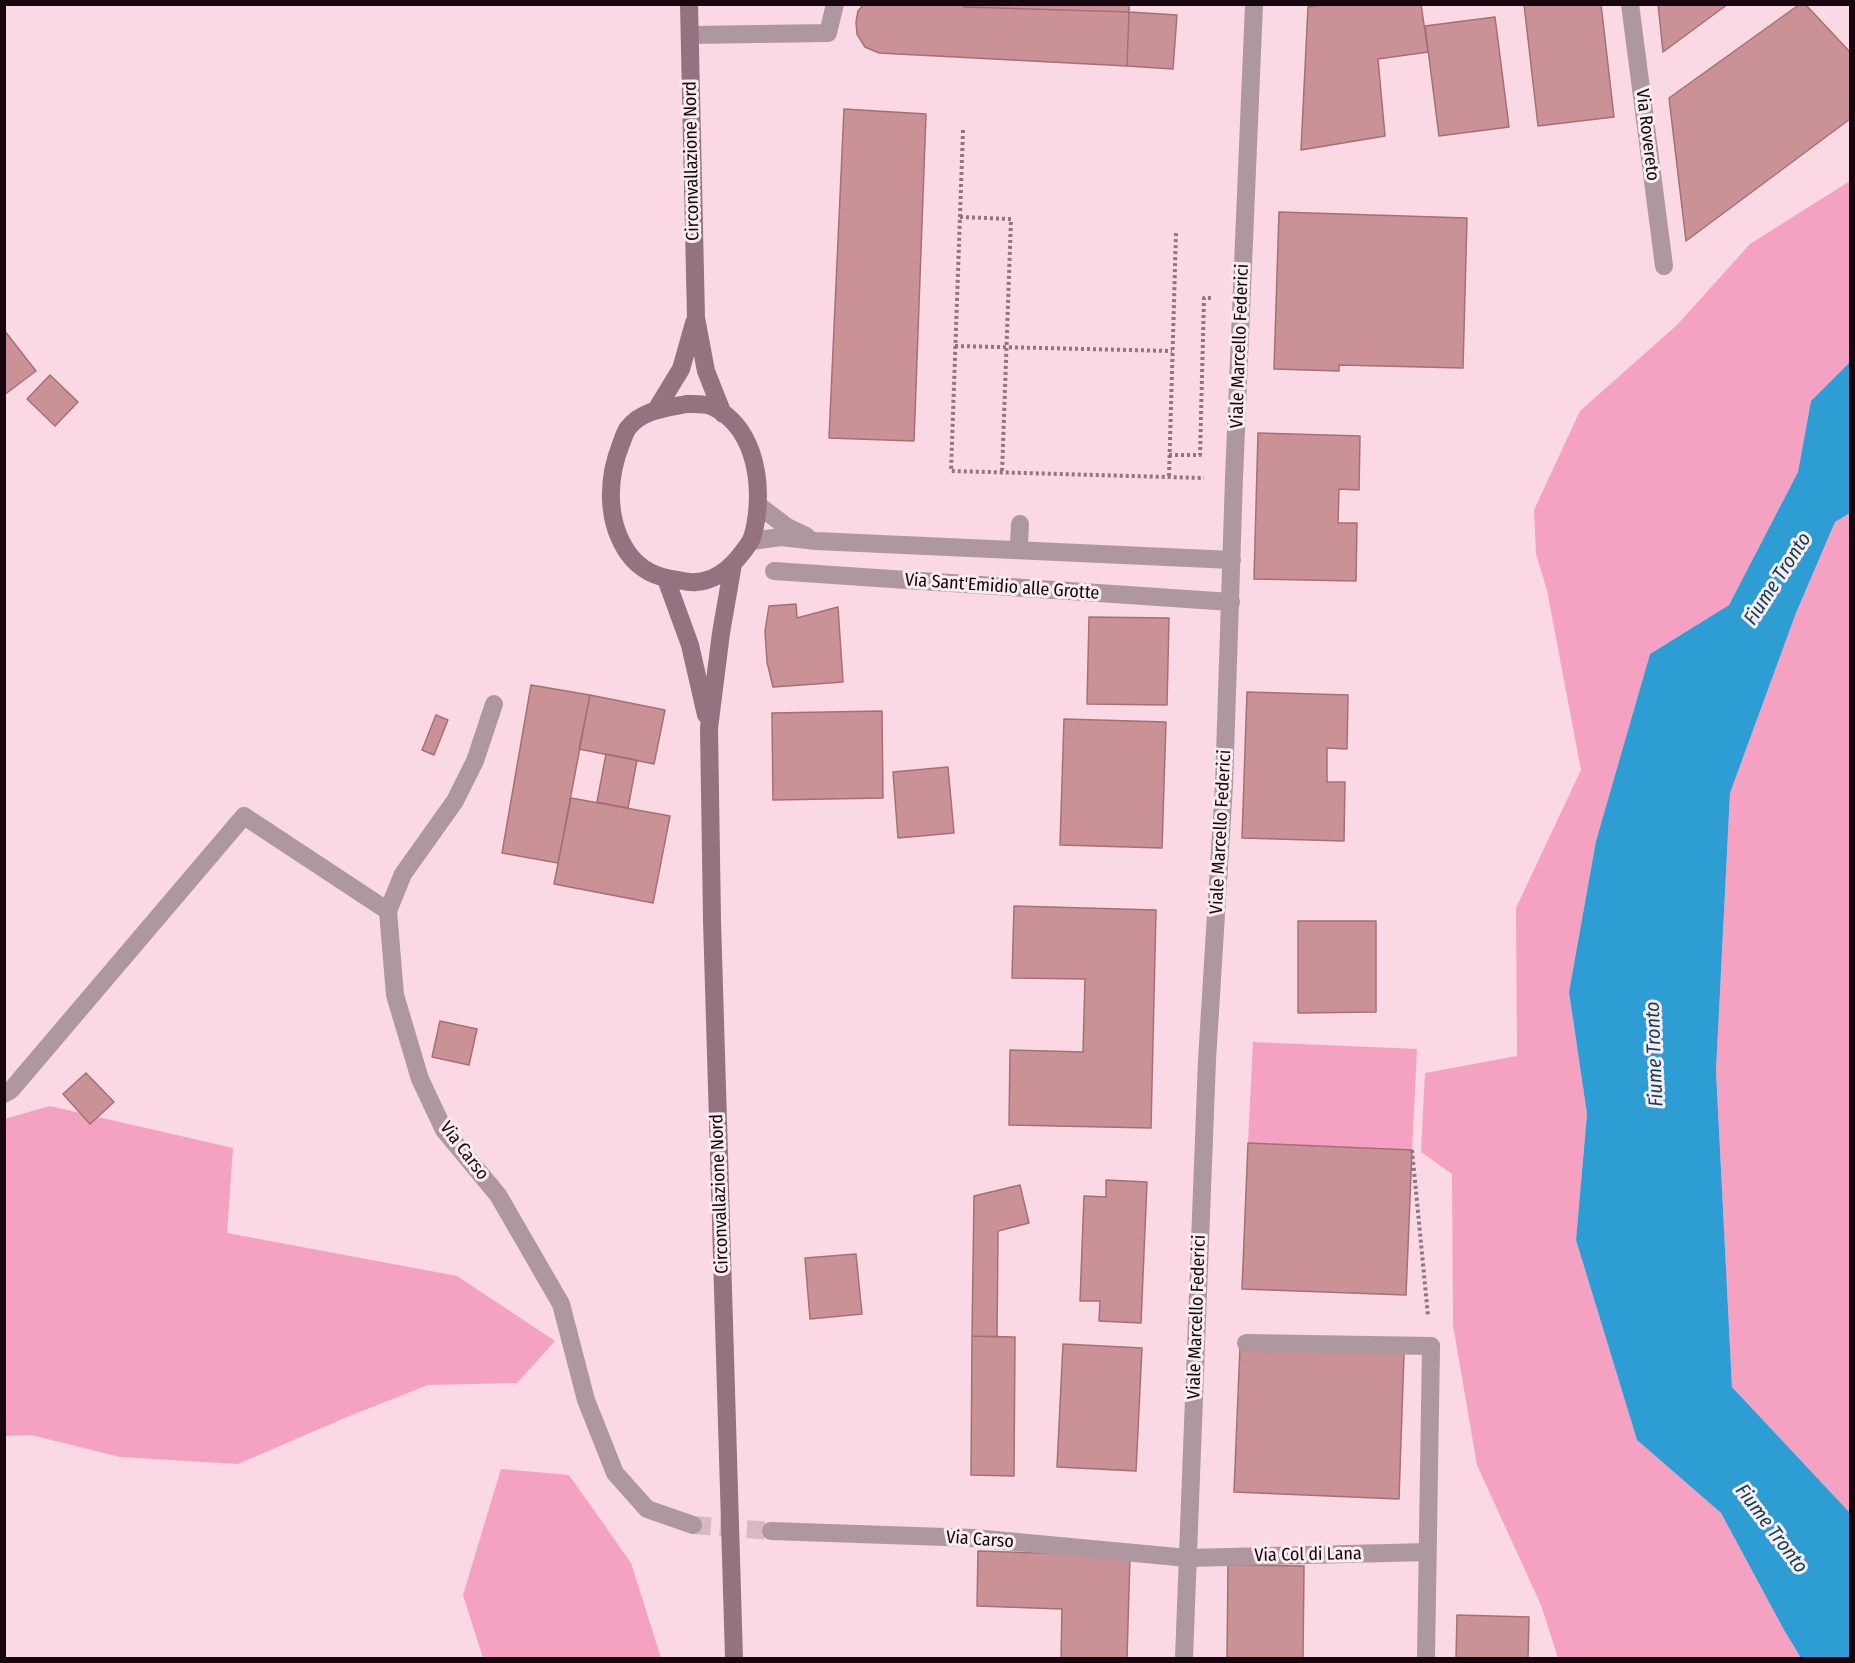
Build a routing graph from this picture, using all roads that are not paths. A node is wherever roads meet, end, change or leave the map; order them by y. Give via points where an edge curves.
1 (689, 4) edge
2 (835, 4) edge
3 (1254, 4) edge
4 (1630, 4) edge
5 (690, 35) junction
6 (1664, 266) dead end
7 (696, 318) junction
8 (656, 410) junction
9 (723, 414) junction
10 (758, 505) junction
11 (1020, 524) dead end
12 (751, 540) junction
13 (816, 541) junction
14 (1019, 543) junction
15 (1002, 550) junction
16 (1069, 553) junction
17 (1232, 560) junction
18 (733, 564) junction
19 (774, 571) dead end
20 (666, 579) junction
21 (1231, 602) junction
22 (494, 704) dead end
23 (709, 728) junction
24 (388, 911) junction
25 (4, 1095) edge
26 (1246, 1343) dead end
27 (693, 1525) tunnel mouth
28 (771, 1532) tunnel mouth
29 (1428, 1552) junction
30 (1188, 1558) junction
31 (734, 1659) edge
32 (1184, 1659) edge
33 (1426, 1659) edge

1 - 5 main road, Circonvallazione Nord
2 - 5 street via 828,33
3 - 17 street, Viale Marcello Federici
4 - 6 street, Via Rovereto
5 - 7 main road, Circonvallazione Nord
7 - 8 main road, Circonvallazione Nord via 681,369
7 - 9 main road, Circonvallazione Nord via 706,371
8 - 9 main road, Circonvallazione Nord via 686,404 711,406
8 - 20 main road, Circonvallazione Nord via 640,417 628,429 617,455 610,490 611,508 614,526 634,562
9 - 10 main road, Circonvallazione Nord via 734,423 752,453 758,476
10 - 12 main road, Circonvallazione Nord
10 - 13 street, Via Sant'Emidio alle Grotte
11 - 14 street
12 - 13 street, Via Sant'Emidio alle Grotte via 781,537
12 - 18 main road, Circonvallazione Nord
13 - 15 street, Via Sant'Emidio alle Grotte
14 - 15 street, Via Sant'Emidio alle Grotte
14 - 16 street, Via Sant'Emidio alle Grotte
15 - 16 street, Via Sant'Emidio alle Grotte
16 - 17 street, Via Sant'Emidio alle Grotte
17 - 21 street, Viale Marcello Federici
18 - 20 main road, Circonvallazione Nord via 721,575 696,582
18 - 23 main road, Circonvallazione Nord
19 - 21 street, Via Sant'Emidio alle Grotte
20 - 23 main road, Circonvallazione Nord via 690,645
21 - 30 street, Viale Marcello Federici via 1207,1060
22 - 24 street, Via Carso via 475,761 455,801 403,874
23 - 31 main road, Circonvallazione Nord
24 - 25 street via 244,816
24 - 27 street, Via Carso via 395,995 420,1078 444,1130 498,1195 561,1304 586,1400 615,1473 647,1509
26 - 29 street via 1431,1346
28 - 30 street, Via Carso via 974,1539
29 - 30 street, Via Col di Lana
29 - 33 street
30 - 32 street, Viale Marcello Federici

